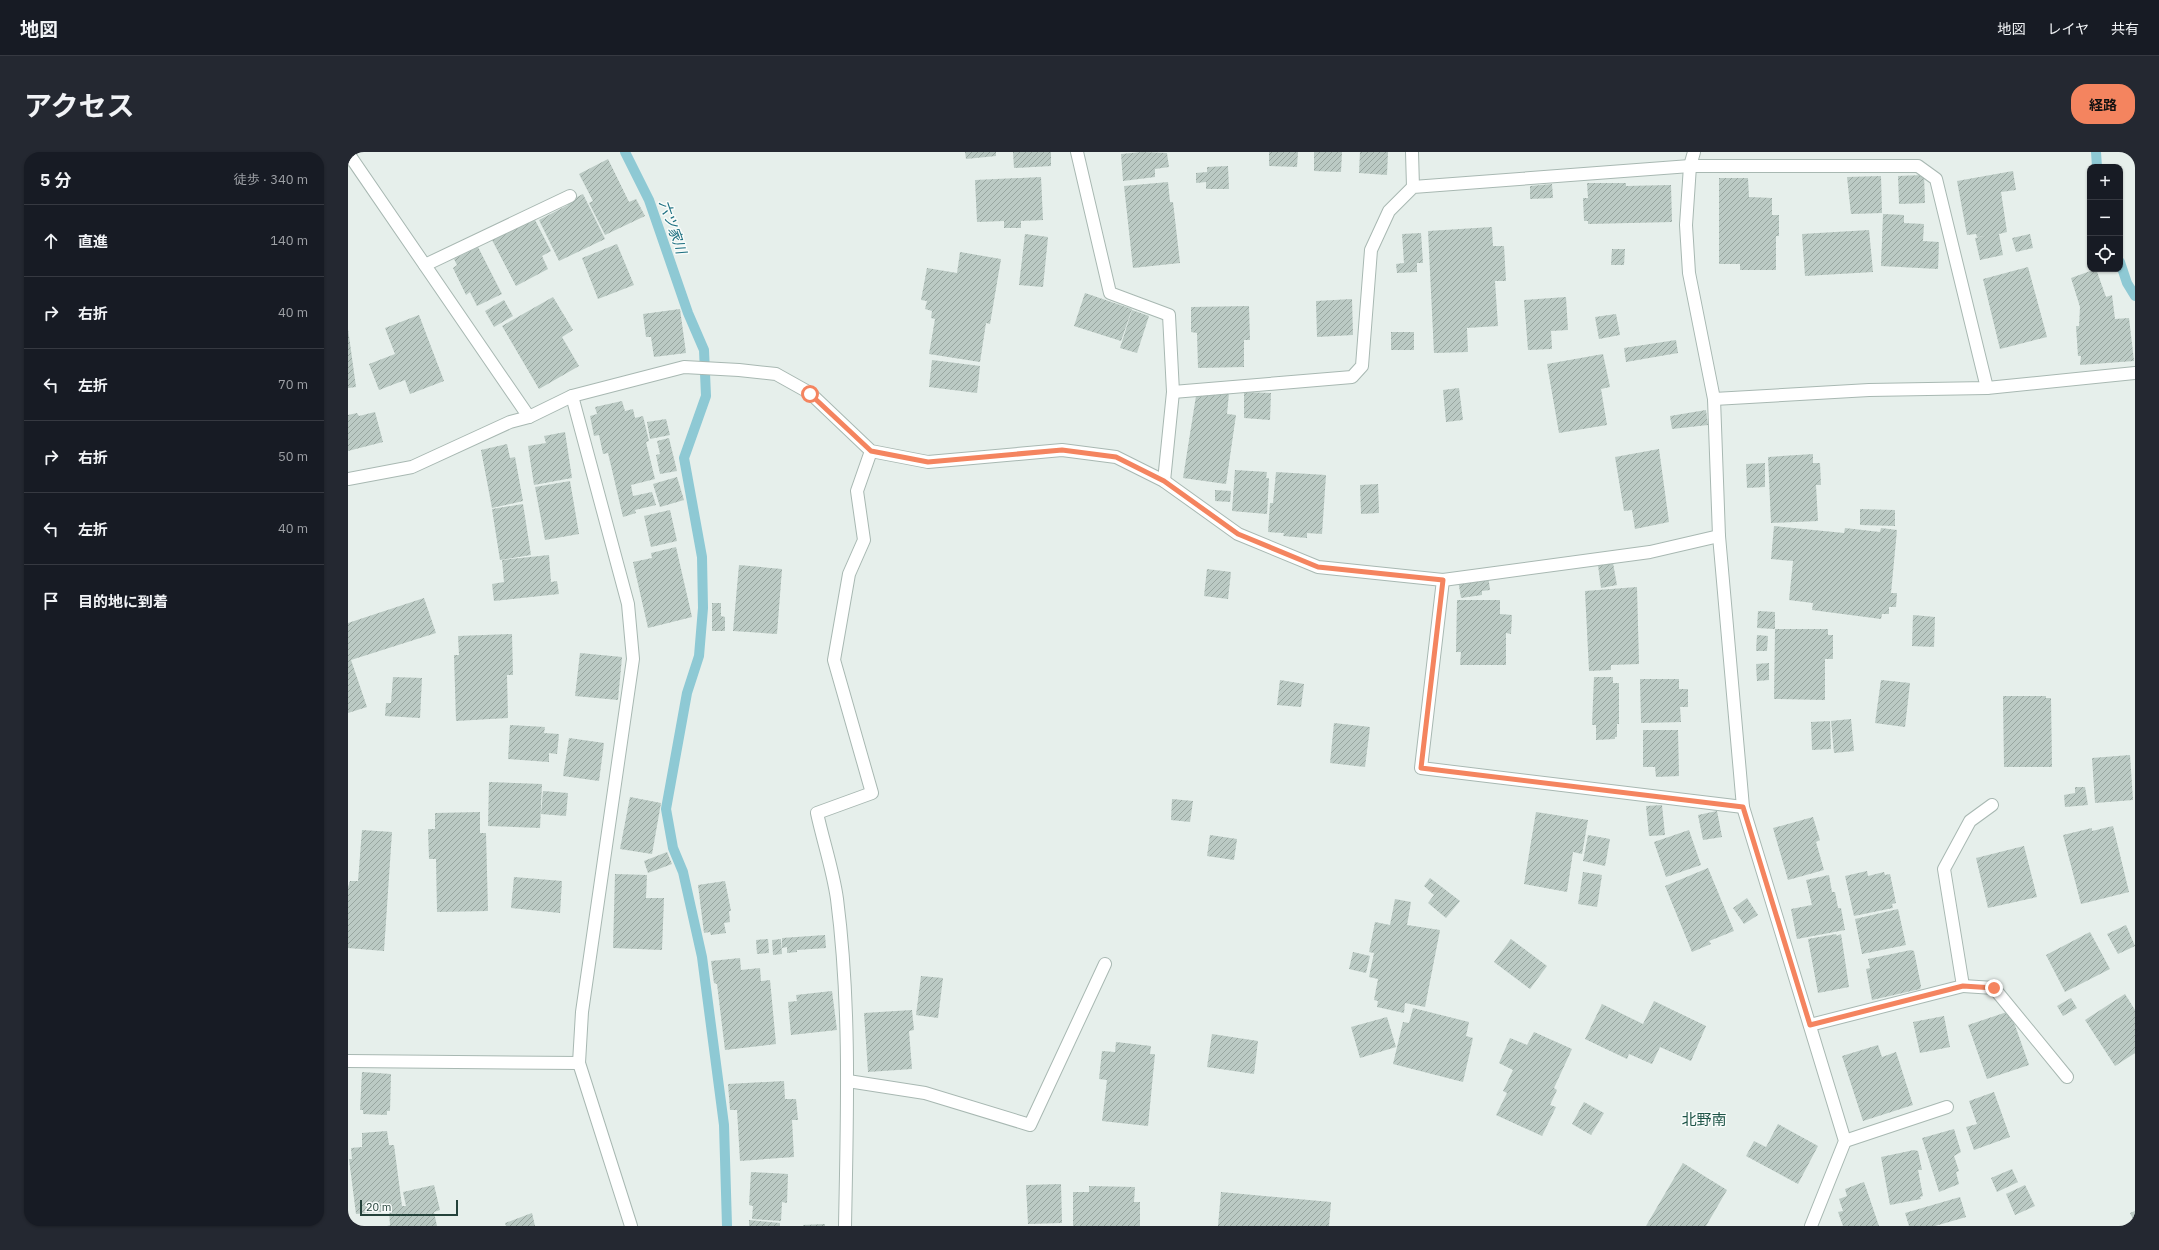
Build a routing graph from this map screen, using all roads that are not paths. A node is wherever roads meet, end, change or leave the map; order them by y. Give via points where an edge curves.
1 (1077, 152) edge
2 (1412, 152) edge
3 (1694, 152) edge
4 (348, 153) edge
5 (1690, 166) junction
6 (1413, 187) junction
7 (570, 196) dead end
8 (425, 265) junction
9 (2135, 373) edge
10 (1987, 388) junction
11 (1173, 392) junction
12 (572, 396) junction
13 (1714, 399) junction
14 (529, 417) junction
15 (871, 451) junction
16 (348, 479) edge
17 (1164, 481) junction
18 (1719, 536) junction
19 (1443, 580) junction
20 (1992, 805) dead end
21 (1743, 807) junction
22 (1105, 964) dead end
23 (1963, 986) junction
24 (1810, 1025) junction
25 (348, 1061) edge
26 (579, 1063) junction
27 (2067, 1077) dead end
28 (848, 1081) junction
29 (1947, 1107) dead end
30 (1845, 1141) junction
31 (631, 1226) edge
32 (844, 1226) edge
33 (1811, 1226) edge

1 - 11 street via 1110,293 1169,315
2 - 6 street
3 - 5 street
4 - 8 street
5 - 6 street
5 - 10 street via 1918,166 1936,179
5 - 13 street via 1686,225 1688,273
6 - 11 street via 1389,211 1371,250 1362,366 1352,377
7 - 8 street
8 - 14 street
9 - 10 street
10 - 13 street via 1869,390
11 - 17 street
12 - 14 street
12 - 15 street via 684,367 776,374 810,394
12 - 26 street via 628,604 633,659 582,1012
13 - 18 street
14 - 16 street via 510,422 412,467
15 - 17 street via 928,462 1062,450 1116,457
15 - 28 street via 857,491 864,540 849,574 834,660 872,793 817,813 837,897 846,1000
17 - 19 street via 1238,534 1318,567
18 - 19 street via 1650,552
18 - 21 street
19 - 21 street via 1421,768
20 - 23 street via 1970,821 1944,869
21 - 24 street
22 - 28 street via 1030,1125 925,1093
23 - 24 street
23 - 27 street via 1994,988
24 - 30 street
25 - 26 street
26 - 31 street
28 - 32 street
29 - 30 street
30 - 33 street

